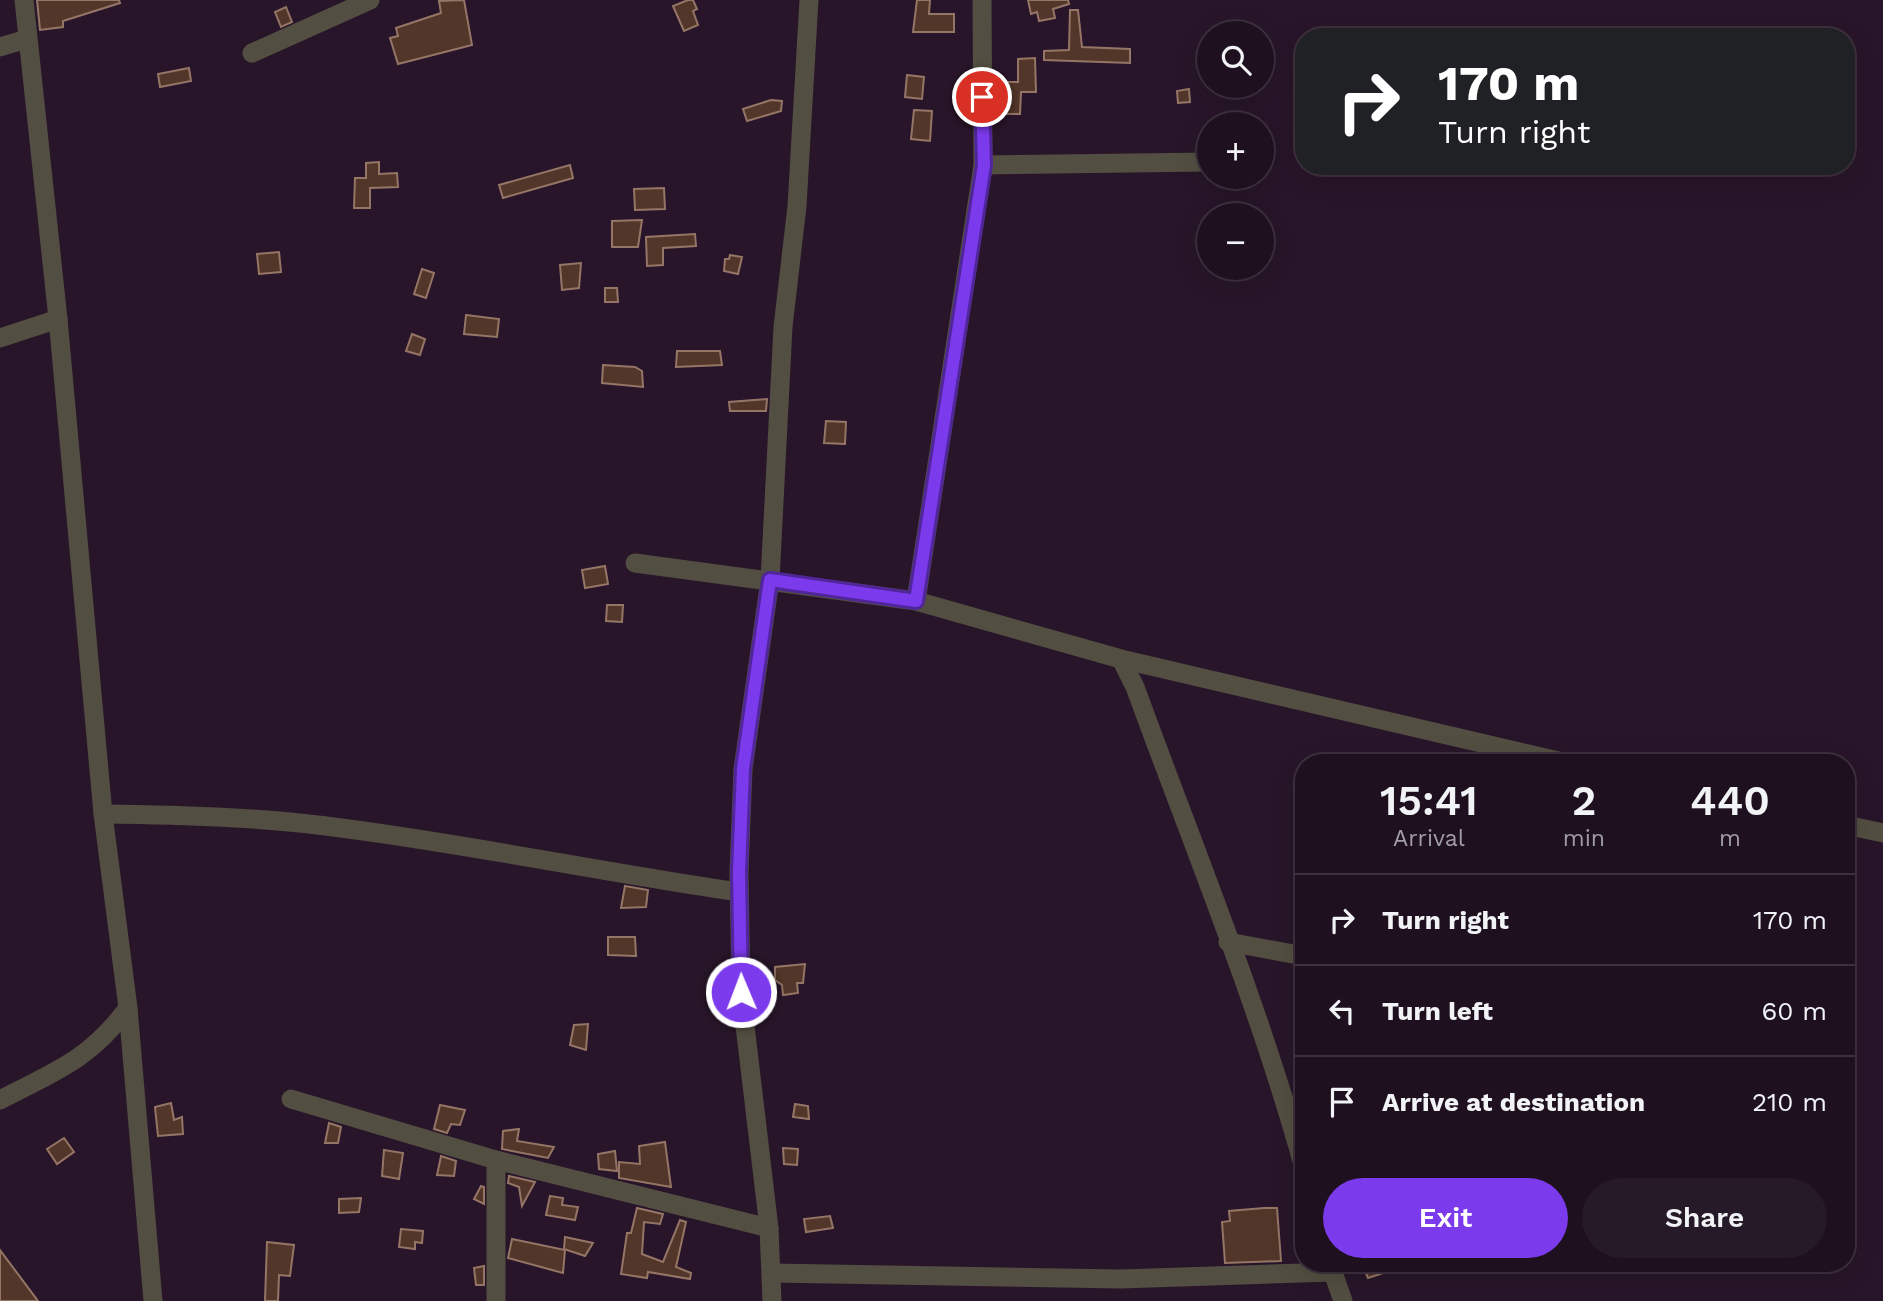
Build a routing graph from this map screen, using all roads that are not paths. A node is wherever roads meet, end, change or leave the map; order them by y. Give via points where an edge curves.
1 (24, 0) edge
2 (370, 0) edge
3 (809, 0) edge
4 (982, 0) edge
5 (27, 39) junction
6 (0, 47) edge
7 (252, 53) dead end
8 (1197, 162) edge
9 (984, 165) junction
10 (58, 319) junction
11 (0, 338) edge
12 (635, 563) dead end
13 (770, 580) junction
14 (916, 601) junction
15 (1121, 659) junction
16 (1528, 754) edge
17 (103, 814) junction
18 (1855, 827) edge
19 (1883, 833) edge
20 (739, 892) junction
21 (1228, 942) junction
22 (1295, 954) edge
23 (128, 1007) junction
24 (291, 1099) dead end
25 (0, 1100) edge
26 (1295, 1136) edge
27 (496, 1160) junction
28 (769, 1228) junction
29 (1295, 1270) edge
30 (1332, 1272) edge
31 (772, 1273) junction
32 (153, 1301) edge
33 (496, 1301) edge
34 (772, 1301) edge
35 (1343, 1301) edge

1 - 5 street
2 - 7 street
3 - 13 street via 797,206 783,327
4 - 9 street
5 - 6 street
5 - 10 street
8 - 9 street
9 - 14 street
10 - 11 street
10 - 17 street
12 - 13 street
13 - 14 street
13 - 20 street via 743,769
14 - 15 street
15 - 16 street
15 - 21 street
17 - 20 street via 230,816 339,827
17 - 23 street
18 - 19 street
20 - 28 street via 741,992
21 - 22 street
21 - 26 street
23 - 25 street via 106,1037 83,1057
23 - 32 street
24 - 27 street
27 - 28 street
27 - 33 street
28 - 31 street
29 - 31 street via 1156,1279
30 - 35 street
31 - 34 street

